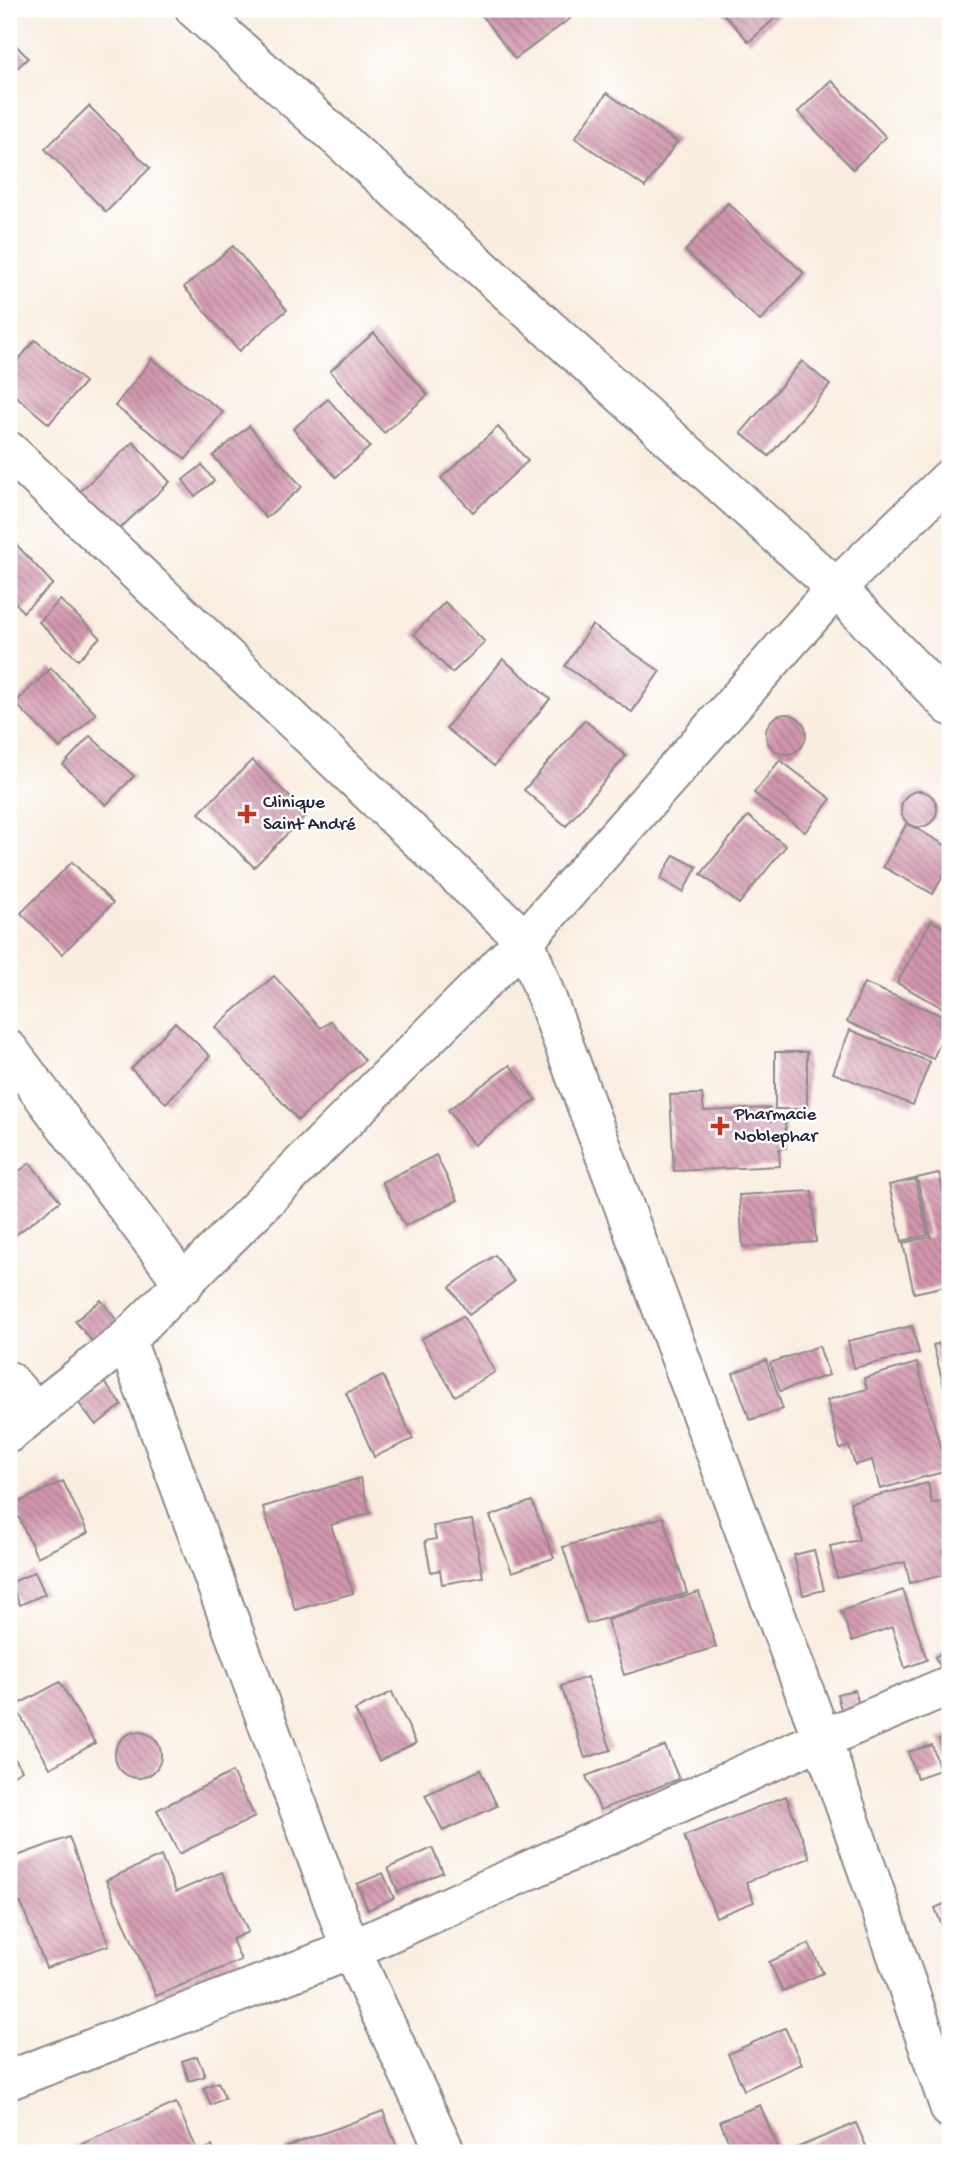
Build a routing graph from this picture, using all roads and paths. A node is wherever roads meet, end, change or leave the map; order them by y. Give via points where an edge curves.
1 (195, 9) edge
2 (9, 451) edge
3 (950, 478) edge
4 (836, 588) junction
5 (950, 706) edge
6 (525, 940) junction
7 (9, 1050) edge
8 (184, 1284) junction
9 (126, 1340) junction
10 (9, 1381) edge
11 (22, 1423) edge
12 (950, 1685) edge
13 (822, 1739) junction
14 (351, 1950) junction
15 (9, 2080) edge
16 (950, 2109) edge
17 (446, 2153) edge

1 - 4 street
2 - 6 street
3 - 4 street
4 - 5 street
4 - 6 street
6 - 8 street
6 - 13 street
7 - 8 street
8 - 9 street
9 - 11 street
9 - 14 street
10 - 11 street
12 - 13 street
13 - 14 street
13 - 16 street
14 - 15 street
14 - 17 street

